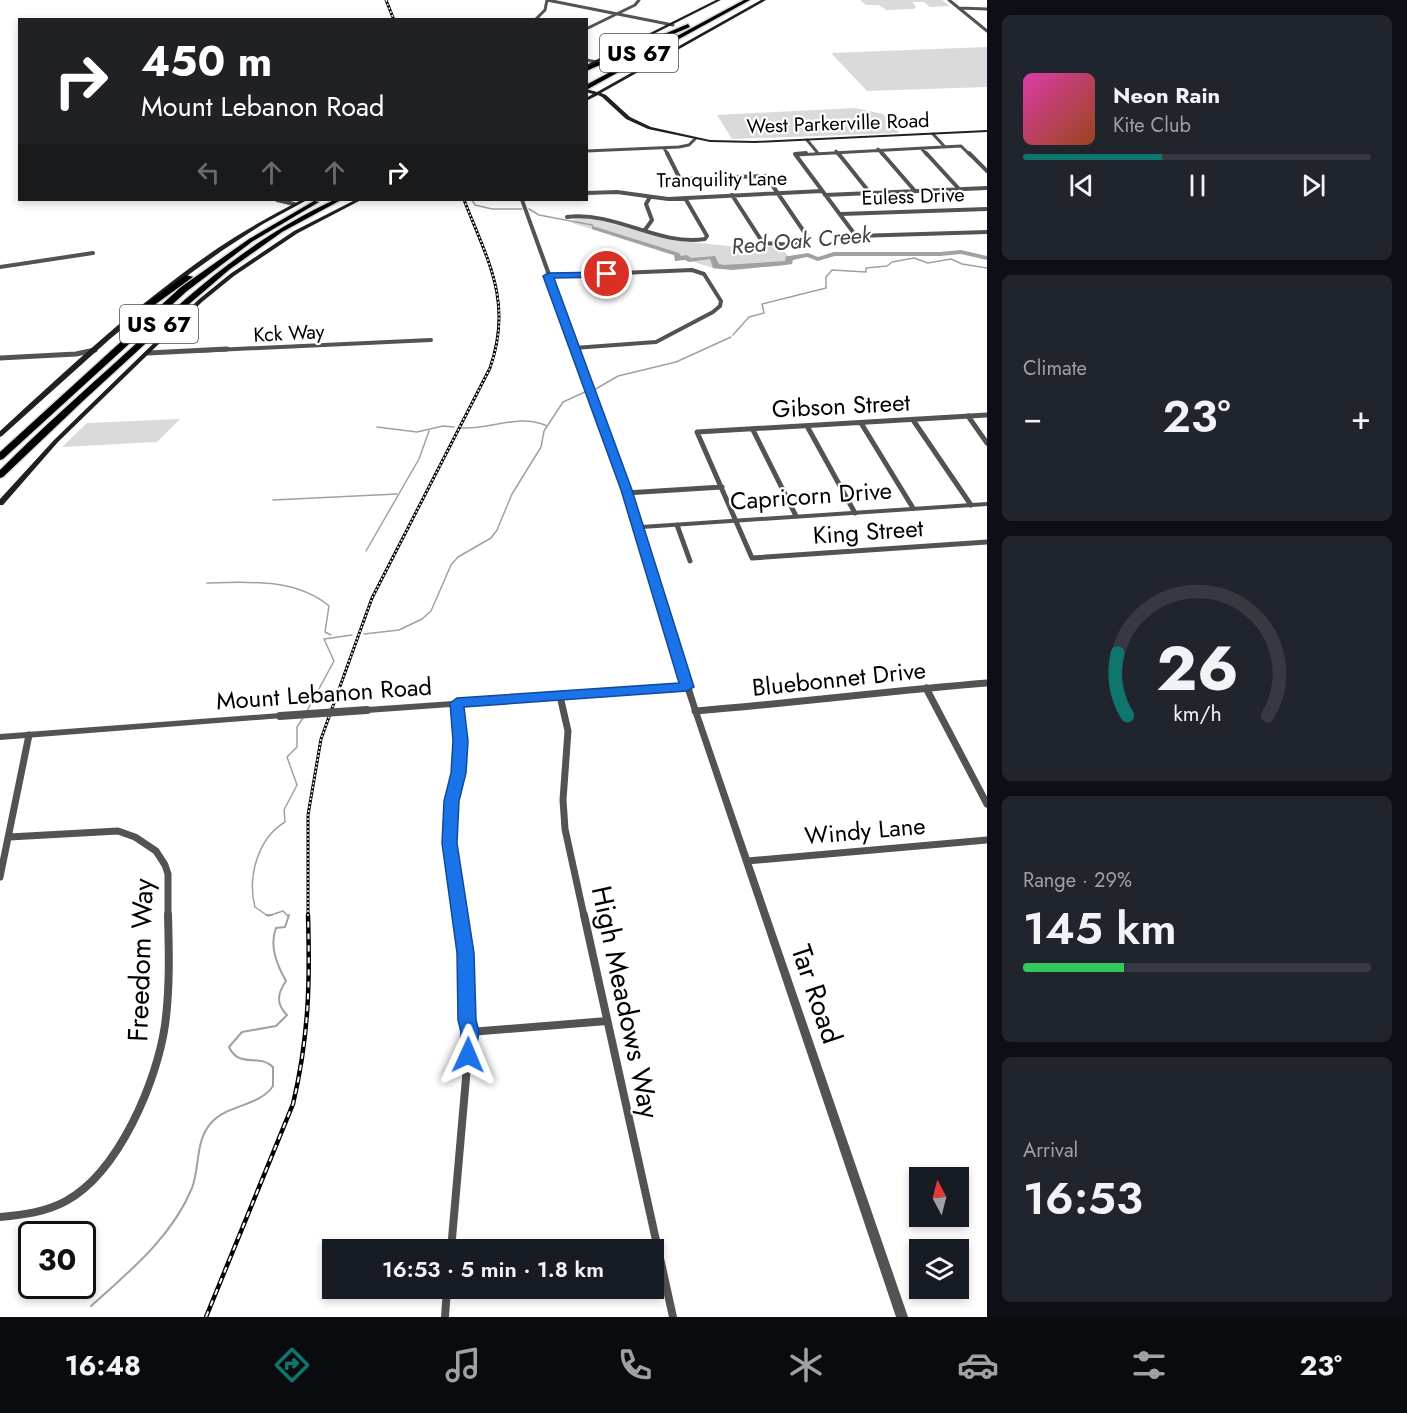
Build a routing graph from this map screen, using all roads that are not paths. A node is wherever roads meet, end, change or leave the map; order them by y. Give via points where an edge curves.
1 (547, 0) edge
2 (639, 0) edge
3 (719, 0) edge
4 (732, 0) edge
5 (737, 0) edge
6 (748, 0) edge
7 (756, 0) edge
8 (764, 0) edge
9 (950, 0) edge
10 (723, 8) junction
11 (959, 8) junction
12 (987, 9) edge
13 (618, 14) junction
14 (719, 16) junction
15 (537, 18) edge
16 (975, 21) junction
17 (986, 21) dead end
18 (673, 25) junction
19 (691, 25) junction
20 (588, 28) edge
21 (987, 31) edge
22 (681, 37) junction
23 (588, 60) edge
24 (597, 62) junction
25 (588, 67) edge
26 (588, 67) edge
27 (588, 80) edge
28 (621, 80) junction
29 (588, 88) edge
30 (588, 89) edge
31 (598, 94) junction
32 (588, 99) edge
33 (987, 133) edge
34 (914, 135) junction
35 (935, 136) junction
36 (888, 139) junction
37 (694, 141) junction
38 (808, 141) junction
39 (944, 146) junction
40 (664, 148) junction
41 (921, 148) junction
42 (878, 149) junction
43 (836, 151) junction
44 (588, 152) edge
45 (817, 152) junction
46 (987, 171) edge
47 (987, 188) edge
48 (959, 189) junction
49 (915, 191) junction
50 (588, 193) edge
51 (778, 193) junction
52 (823, 193) junction
53 (870, 193) junction
54 (732, 195) junction
55 (650, 197) junction
56 (686, 198) junction
57 (281, 201) edge
58 (302, 201) edge
59 (320, 201) edge
60 (336, 201) edge
61 (356, 201) edge
62 (522, 201) edge
63 (294, 204) junction
64 (987, 208) edge
65 (841, 214) junction
66 (567, 217) dead end
67 (645, 230) junction
68 (987, 232) edge
69 (251, 240) junction
70 (93, 252) dead end
71 (0, 267) edge
72 (548, 276) junction
73 (128, 320) junction
74 (431, 340) dead end
75 (574, 348) junction
76 (95, 350) junction
77 (148, 353) junction
78 (76, 354) junction
79 (0, 358) edge
80 (86, 358) junction
81 (987, 415) edge
82 (968, 416) junction
83 (913, 420) junction
84 (861, 423) junction
85 (807, 426) junction
86 (753, 430) junction
87 (0, 435) edge
88 (987, 443) edge
89 (0, 457) edge
90 (0, 475) edge
91 (722, 487) junction
92 (626, 493) junction
93 (0, 504) edge
94 (987, 504) edge
95 (971, 505) junction
96 (913, 508) junction
97 (855, 513) junction
98 (796, 516) junction
99 (737, 521) junction
100 (677, 525) junction
101 (638, 528) junction
102 (987, 542) edge
103 (690, 561) dead end
104 (987, 683) edge
105 (687, 687) junction
106 (926, 688) junction
107 (560, 696) junction
108 (457, 703) junction
109 (694, 711) junction
110 (29, 735) junction
111 (0, 737) edge
112 (987, 804) edge
113 (9, 837) junction
114 (987, 840) edge
115 (747, 861) junction
116 (0, 878) edge
117 (608, 1021) junction
118 (470, 1032) junction
119 (0, 1217) edge
120 (452, 1239) edge
121 (446, 1299) edge
122 (445, 1317) edge
123 (673, 1317) edge
124 (902, 1317) edge

1 - 13 street
1 - 15 street via 545,10
2 - 13 street
3 - 18 main road
4 - 10 highway
5 - 10 highway, US 67
6 - 14 highway, US 67
7 - 14 highway
8 - 28 main road
9 - 11 street
10 - 19 highway, US 67
11 - 12 street
11 - 16 street
13 - 18 street
13 - 20 street
14 - 22 highway, US 67
16 - 17 street
16 - 21 street
18 - 24 main road
19 - 25 highway
19 - 27 highway, US 67
22 - 28 highway
22 - 29 highway, US 67
23 - 24 street
24 - 26 main road
28 - 31 main road
30 - 31 main road
31 - 32 main road
31 - 37 main road via 640,124
33 - 35 main road, West Parkerville Road
33 - 35 main road, West Parkerville Road
34 - 35 main road, West Parkerville Road
34 - 36 main road
34 - 38 main road, West Parkerville Road
35 - 36 main road, West Parkerville Road
35 - 39 street
36 - 38 main road, West Parkerville Road
37 - 38 main road, West Parkerville Road
37 - 40 street, West Parkerville Road
38 - 45 street
39 - 41 street
39 - 46 street via 961,146
40 - 44 street, West Parkerville Road
40 - 51 street via 680,179 766,176
41 - 42 street
41 - 48 street
42 - 43 street
42 - 49 street
43 - 45 street
43 - 53 street
45 - 52 street via 795,154
47 - 48 street, Tranquility Lane
48 - 49 street, Tranquility Lane
49 - 53 street, Tranquility Lane
50 - 55 street, Tranquility Lane
51 - 52 street, Tranquility Lane
51 - 54 street, Tranquility Lane
51 - 54 street via 809,239 794,245 767,244 759,239
52 - 53 street, Tranquility Lane
52 - 65 street
54 - 56 street, Tranquility Lane
55 - 56 street, Tranquility Lane
55 - 67 street via 646,204 652,220
56 - 67 street via 707,236 705,239 684,241
57 - 63 street
58 - 63 main road
59 - 69 highway, US 67
60 - 90 highway, US 67 via 273,236 212,278
61 - 77 main road via 296,232 232,276
62 - 72 street, Tar Road
63 - 73 main road via 220,248
64 - 65 street, Euless Drive
65 - 68 street via 856,236
66 - 67 street via 591,215
69 - 73 highway via 206,265
69 - 89 highway, US 67 via 151,317
70 - 71 street
72 - 75 street, Tar Road
72 - 75 street via 692,270 704,274 718,294 720,306 656,342
73 - 76 main road
74 - 77 street, Kck Way
75 - 92 street, Tar Road
76 - 78 street
76 - 80 main road
77 - 93 main road via 56,441
78 - 79 street
78 - 80 street
80 - 87 main road
81 - 82 street, Gibson Street
82 - 83 street, Gibson Street
82 - 88 street
83 - 84 street, Gibson Street
83 - 95 street
84 - 85 street, Gibson Street
84 - 96 street
85 - 86 street, Gibson Street
85 - 97 street
86 - 91 street, Gibson Street via 697,432
86 - 98 street
91 - 92 street
91 - 99 street
92 - 101 street, Tar Road
94 - 95 street, Capricorn Drive
95 - 96 street, Capricorn Drive
96 - 97 street, Capricorn Drive
97 - 98 street, Capricorn Drive
98 - 99 street, Capricorn Drive
99 - 100 street, Capricorn Drive
99 - 102 street, King Street via 752,558
100 - 101 street, Capricorn Drive
100 - 103 street
101 - 105 street, Tar Road
104 - 106 street, Bluebonnet Drive
105 - 107 street, Mount Lebanon Road
105 - 109 street, Tar Road
106 - 109 street, Bluebonnet Drive
106 - 112 street
107 - 108 street, Mount Lebanon Road
107 - 117 street, High Meadows Way via 568,731 565,829
108 - 110 street, Mount Lebanon Road, bridge
108 - 118 street via 461,741 449,843 465,953
109 - 115 street, Tar Road
110 - 111 street, Mount Lebanon Road
110 - 113 street
113 - 116 street
113 - 119 street, Freedom Way via 118,831 135,835 164,857 168,874 166,981 165,1022 158,1059 142,1100 111,1156 94,1180 74,1197 52,1208
114 - 115 street, Windy Lane
115 - 124 street, Tar Road
117 - 118 street
117 - 123 street, High Meadows Way
118 - 120 street
121 - 122 street

